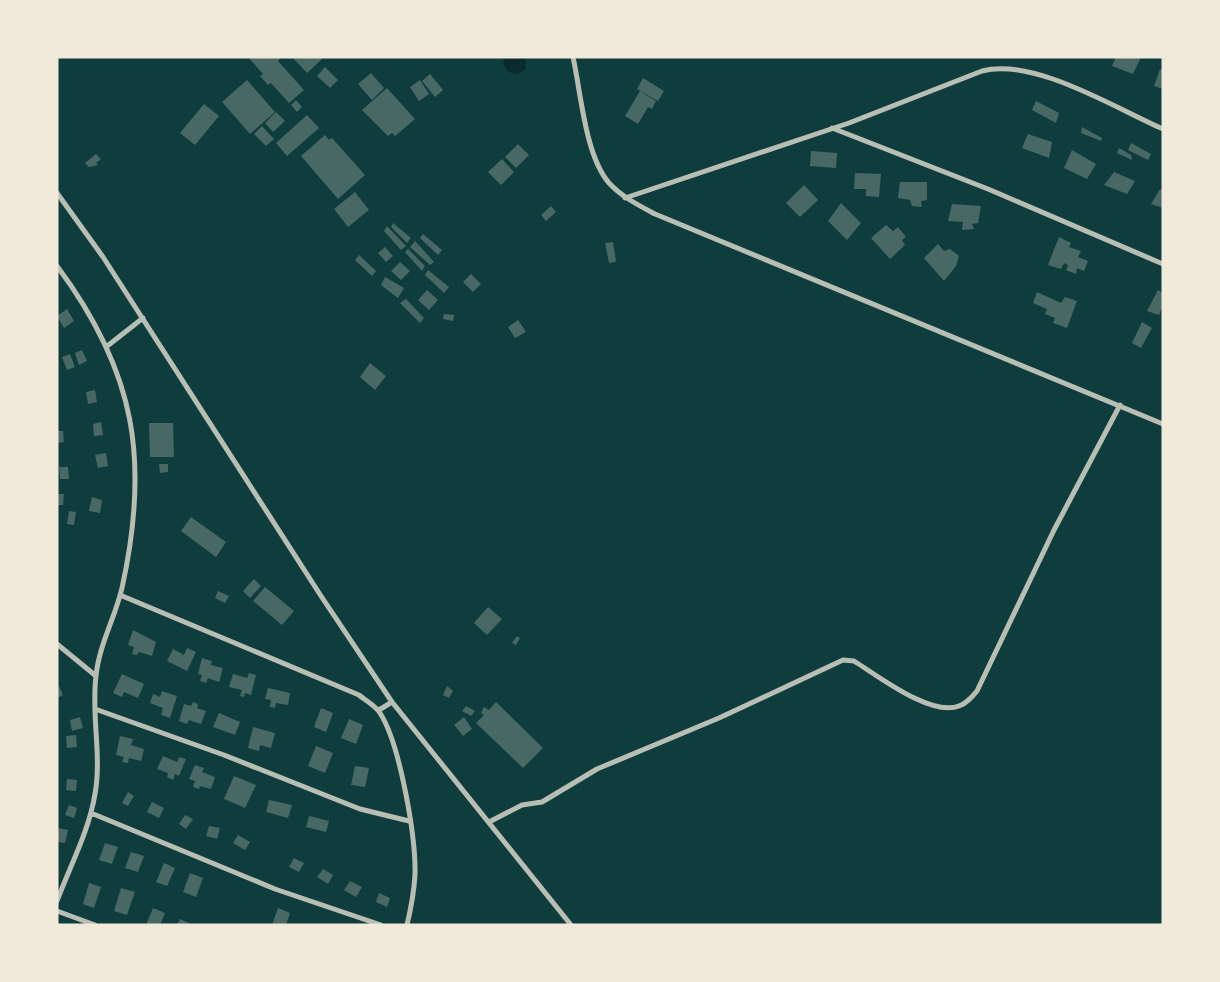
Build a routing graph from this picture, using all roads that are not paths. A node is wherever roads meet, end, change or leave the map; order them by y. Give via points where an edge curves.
1 (573, 57) edge
2 (832, 128) junction
3 (1163, 129) edge
4 (57, 192) edge
5 (625, 198) junction
6 (1163, 264) edge
7 (57, 266) edge
8 (143, 318) junction
9 (106, 347) junction
10 (1120, 405) junction
11 (1163, 424) edge
12 (120, 595) junction
13 (57, 644) edge
14 (96, 676) junction
15 (392, 702) junction
16 (95, 709) junction
17 (379, 710) junction
18 (91, 813) junction
19 (409, 821) junction
20 (489, 822) junction
21 (57, 901) edge
22 (57, 911) edge
23 (95, 925) edge
24 (381, 925) edge
25 (407, 925) edge
26 (572, 925) edge

1 - 5 street via 598,167
2 - 3 street via 982,71 1003,67 1036,71
2 - 5 street
2 - 6 street
4 - 8 street
5 - 10 street via 655,214
7 - 9 street
8 - 9 street
8 - 15 street
9 - 12 street via 118,372 132,425 137,484 132,541
10 - 11 street
10 - 20 street via 968,701 949,708 926,704 854,661 843,660 597,769 542,802 522,805
12 - 14 street
12 - 17 street via 359,695
13 - 14 street
14 - 16 street
15 - 17 street
15 - 20 street
16 - 18 street via 96,792
16 - 19 street via 360,808
17 - 19 street via 396,753
18 - 21 street
18 - 24 street via 275,889
19 - 25 street via 415,874
20 - 26 street
22 - 23 street

